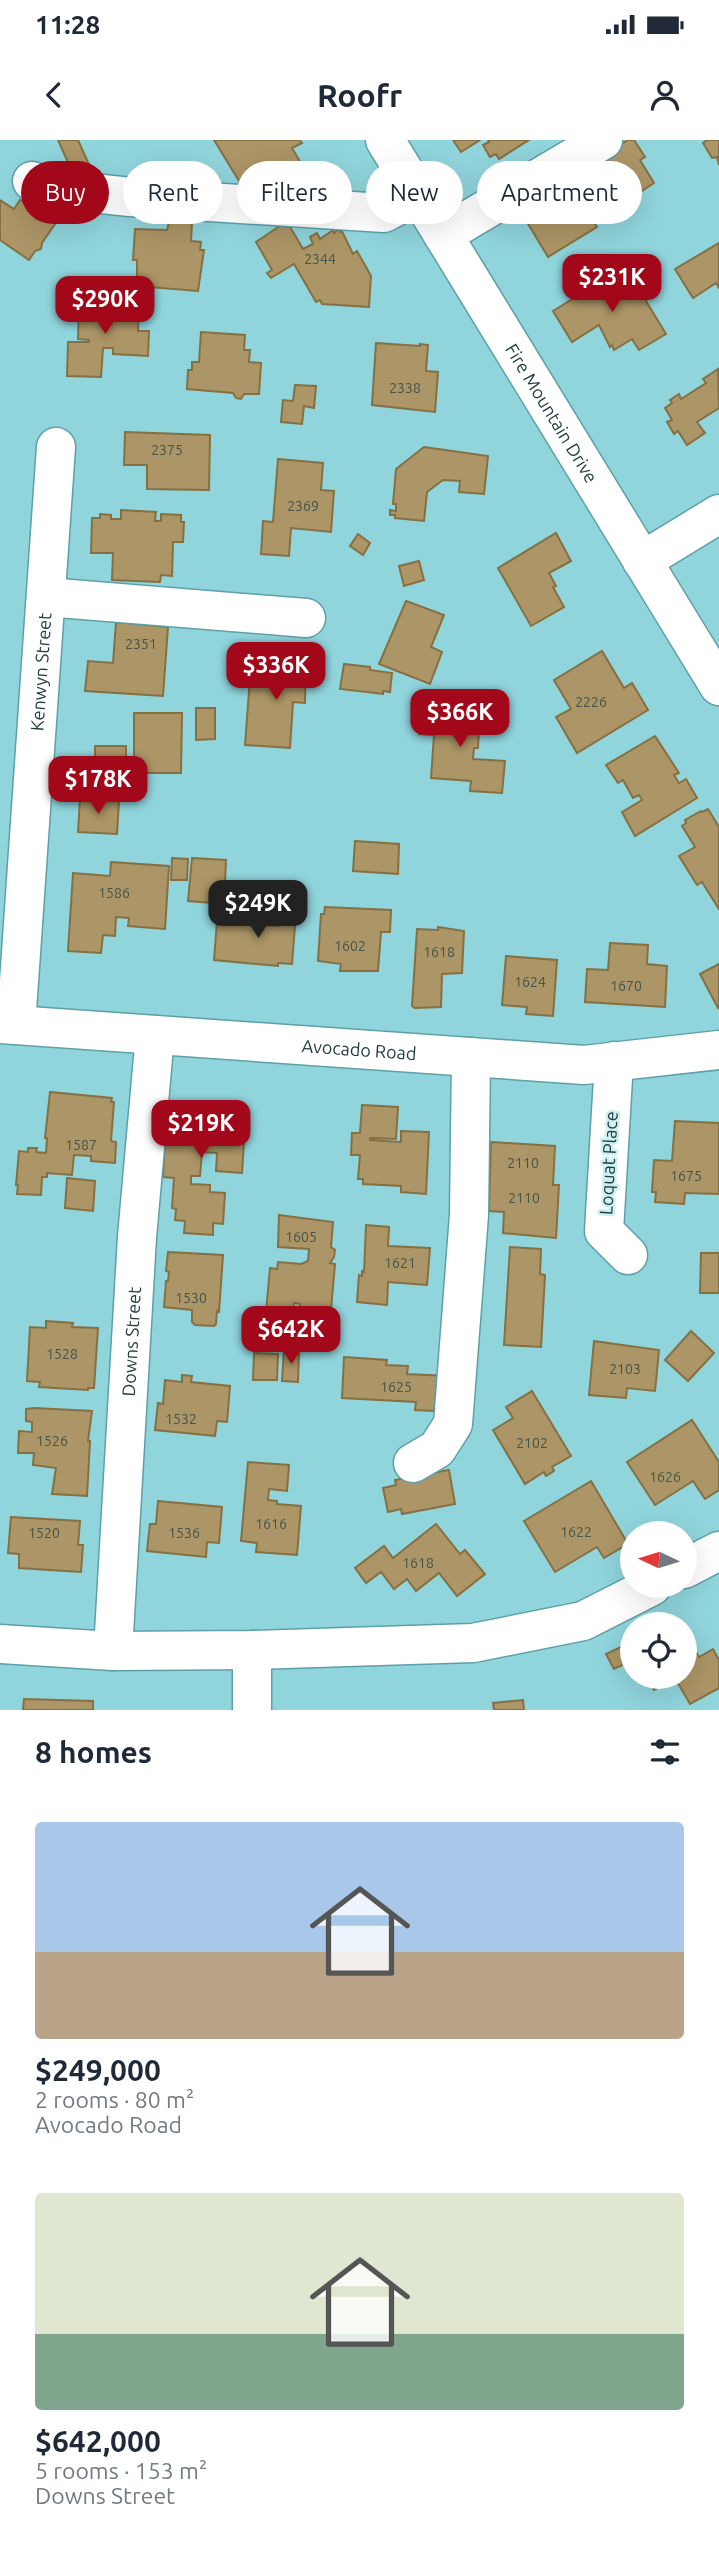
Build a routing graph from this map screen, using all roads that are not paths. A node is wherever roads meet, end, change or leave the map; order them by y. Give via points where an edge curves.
1 (385, 140) edge
2 (603, 140) edge
3 (398, 161) edge
4 (109, 195) edge
5 (366, 212) edge
6 (436, 224) edge
7 (443, 235) junction
8 (56, 447) dead end
9 (719, 514) edge
10 (642, 561) junction
11 (46, 597) junction
12 (306, 618) dead end
13 (719, 686) edge
14 (8, 1024) edge
15 (155, 1035) junction
16 (719, 1050) edge
17 (471, 1057) junction
18 (614, 1061) junction
19 (628, 1255) dead end
20 (412, 1463) dead end
21 (719, 1551) edge
22 (697, 1562) edge
23 (628, 1598) edge
24 (0, 1644) edge
25 (252, 1650) junction
26 (113, 1651) junction
27 (252, 1710) edge

1 - 3 street, Fire Mountain Drive
2 - 7 street
4 - 5 street
6 - 7 street, Fire Mountain Drive
7 - 10 street, Fire Mountain Drive
8 - 11 street, Kenwyn Street
9 - 10 street
10 - 13 street, Fire Mountain Drive
11 - 12 street
11 - 14 street, Kenwyn Street
14 - 15 street, Avocado Road
15 - 17 street, Avocado Road
15 - 26 street, Downs Street via 137,1237
16 - 18 street, Avocado Road
17 - 18 street, Avocado Road via 584,1065
17 - 20 street via 468,1215 453,1423 437,1449
18 - 19 street, Loquat Place via 604,1231
21 - 22 street
23 - 25 street via 583,1620 473,1643
24 - 26 street
25 - 26 street
25 - 27 street

